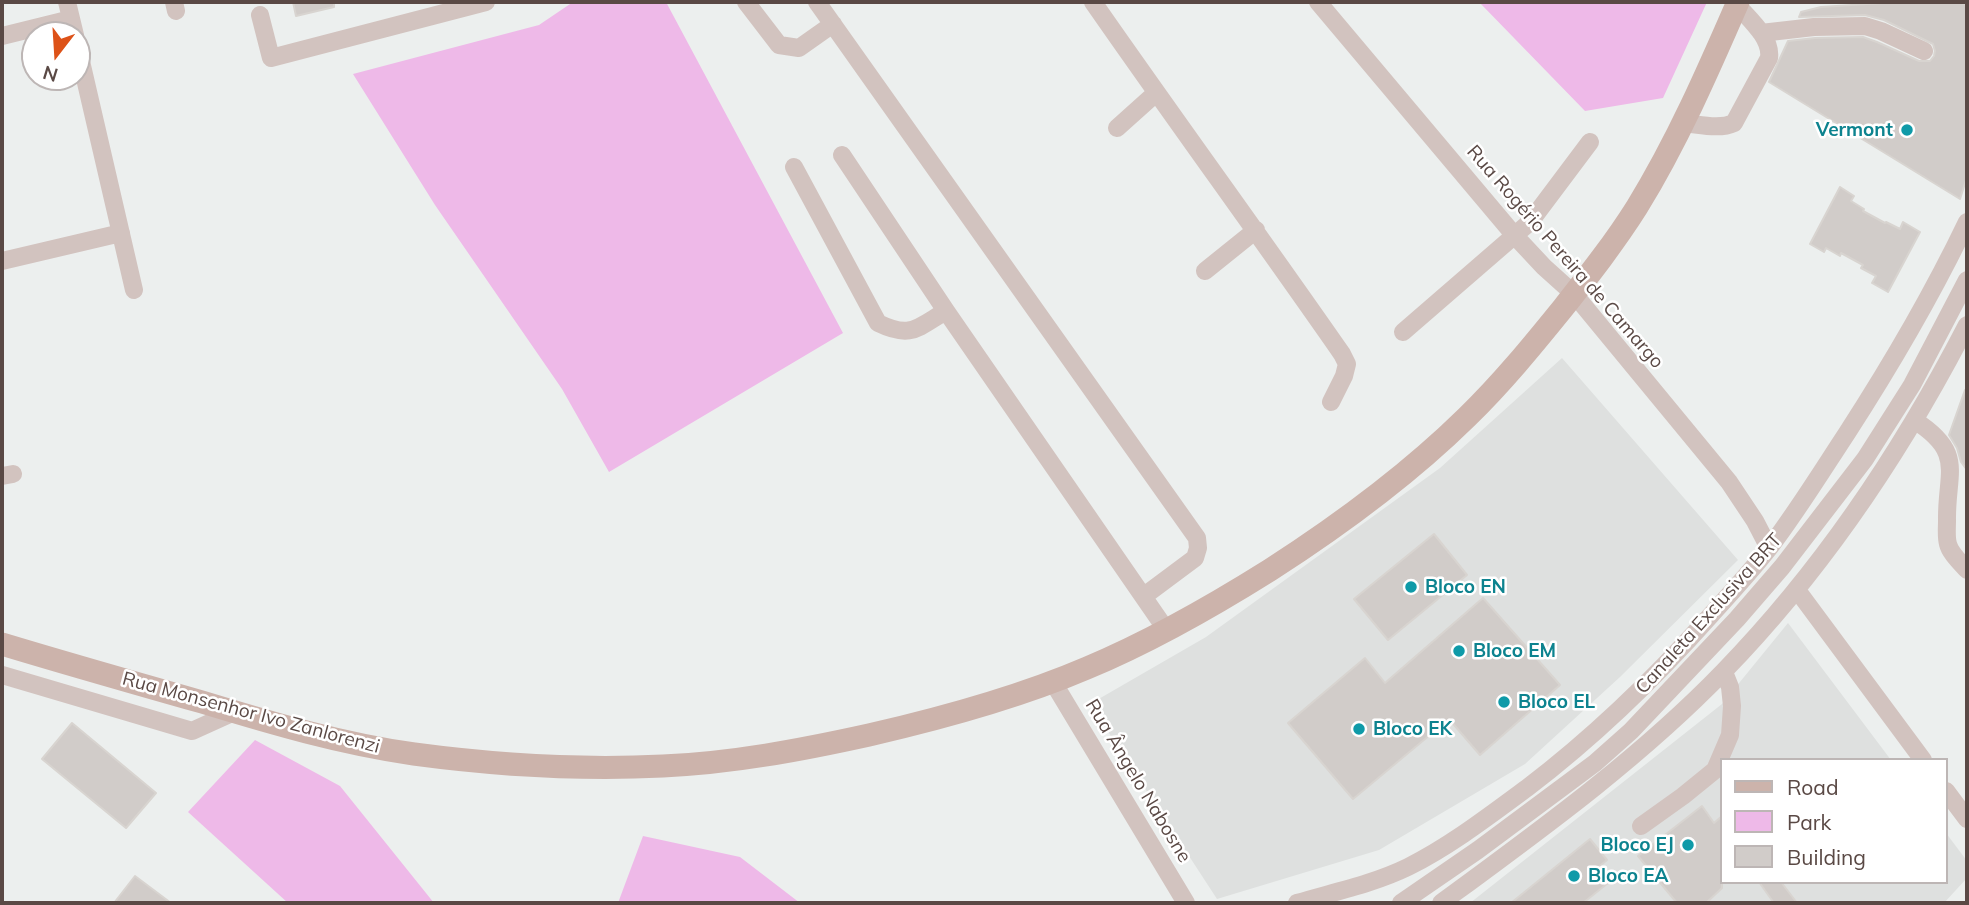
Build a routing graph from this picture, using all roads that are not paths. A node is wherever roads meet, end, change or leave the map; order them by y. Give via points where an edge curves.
1 (486, 2) edge
2 (746, 2) edge
3 (817, 2) edge
4 (1093, 2) edge
5 (1318, 2) edge
6 (1737, 4) edge
7 (260, 15) dead end
8 (71, 19) edge
9 (833, 24) junction
10 (1761, 33) junction
11 (2, 36) edge
12 (1924, 51) dead end
13 (88, 91) edge
14 (1156, 93) junction
15 (1682, 123) junction
16 (1117, 128) dead end
17 (1590, 142) dead end
18 (842, 155) dead end
19 (794, 167) dead end
20 (1967, 222) edge
21 (1256, 230) junction
22 (121, 233) junction
23 (1516, 236) junction
24 (2, 261) edge
25 (1205, 271) dead end
26 (1967, 280) edge
27 (134, 290) dead end
28 (1574, 294) junction
29 (946, 311) junction
30 (1967, 324) edge
31 (1403, 332) dead end
32 (1331, 402) dead end
33 (1914, 420) junction
34 (1769, 548) junction
35 (1967, 570) edge
36 (1797, 590) junction
37 (1144, 596) junction
38 (1167, 631) junction
39 (2, 644) edge
40 (1724, 672) junction
41 (2, 676) edge
42 (1053, 682) junction
43 (234, 712) junction
44 (1922, 758) edge
45 (1948, 794) edge
46 (1967, 819) edge
47 (1641, 826) dead end
48 (1186, 903) edge
49 (1297, 903) edge
50 (1401, 903) edge
51 (1441, 903) edge

1 - 7 street via 271,58
2 - 9 street via 779,45 799,48
3 - 9 street
4 - 14 street
5 - 23 street, Rua Rogério Pereira de Camargo
6 - 10 street
6 - 15 main road, Rua Monsenhor Ivo Zanlorenzi
8 - 11 street
9 - 37 street via 1196,538 1195,558
10 - 12 street via 1865,26
10 - 15 street via 1770,48 1769,58 1734,123
13 - 22 street
14 - 16 street
14 - 21 street
15 - 28 main road, Rua Monsenhor Ivo Zanlorenzi via 1636,208
17 - 23 street
18 - 29 street
19 - 29 street via 878,323 896,331 914,330
20 - 34 street via 1872,394
21 - 25 street
21 - 32 street via 1347,365
22 - 24 street
22 - 27 street
23 - 28 street, Rua Rogério Pereira de Camargo
23 - 31 street
26 - 50 street, Canaleta Exclusiva BRT via 1912,385 1865,458 1737,619 1595,763
28 - 34 street, Rua Rogério Pereira de Camargo via 1729,482
28 - 38 main road, Rua Monsenhor Ivo Zanlorenzi via 1483,401 1390,485 1307,546
29 - 37 street
30 - 33 street
33 - 35 street via 1931,430 1949,456 1948,545
33 - 36 street via 1882,473
34 - 49 street via 1624,706 1512,799 1408,867
36 - 40 street
36 - 44 street
37 - 38 street
38 - 42 main road, Rua Monsenhor Ivo Zanlorenzi
39 - 43 main road, Rua Monsenhor Ivo Zanlorenzi
40 - 47 street via 1732,706 1730,734 1715,770
40 - 51 street via 1578,802
41 - 43 street via 192,731
42 - 43 main road, Rua Monsenhor Ivo Zanlorenzi via 971,709 814,748 664,766 500,763 412,753
42 - 48 street, Rua Ângelo Nabosne
45 - 46 street

